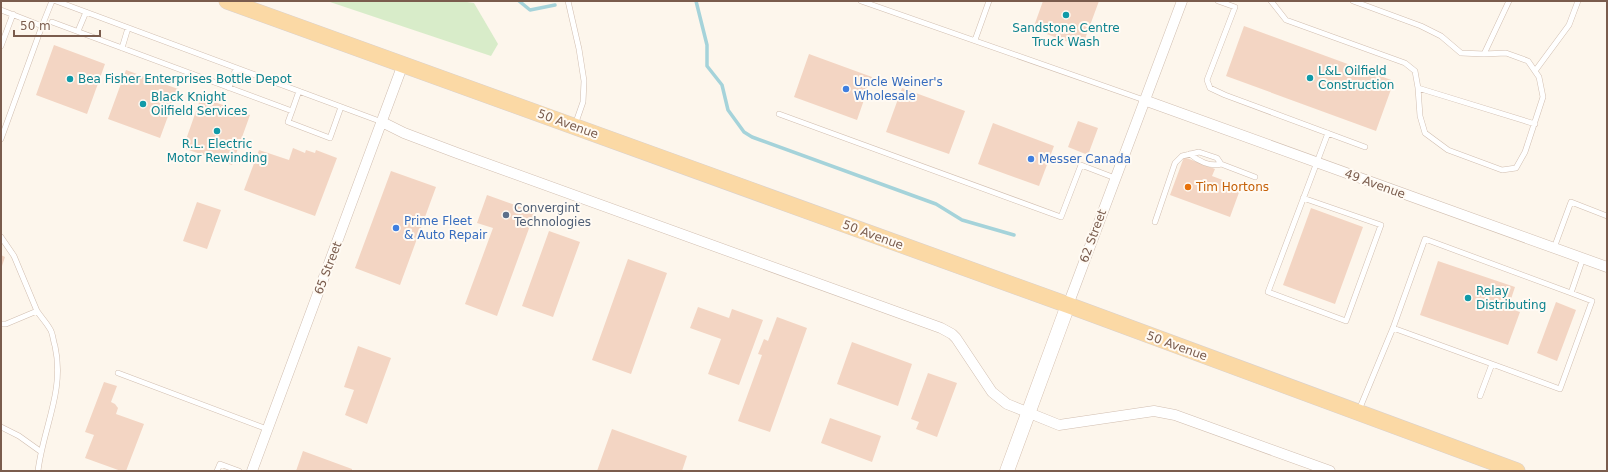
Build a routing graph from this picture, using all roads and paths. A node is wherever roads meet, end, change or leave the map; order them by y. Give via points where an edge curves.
1 (52, 1) edge
2 (56, 1) edge
3 (227, 1) edge
4 (568, 1) edge
5 (862, 1) edge
6 (989, 1) edge
7 (1182, 1) edge
8 (1218, 1) edge
9 (1271, 1) edge
10 (1353, 1) edge
11 (1510, 1) edge
12 (1578, 1) edge
13 (1, 10) edge
14 (86, 12) junction
15 (13, 14) junction
16 (52, 22) dead end
17 (42, 26) junction
18 (128, 28) junction
19 (78, 31) junction
20 (975, 40) junction
21 (1, 46) edge
22 (122, 48) junction
23 (1484, 54) junction
24 (404, 64) junction
25 (236, 68) junction
26 (1535, 71) junction
27 (229, 88) junction
28 (1418, 88) junction
29 (299, 91) junction
30 (1144, 100) junction
31 (341, 107) junction
32 (292, 111) junction
33 (779, 114) dead end
34 (382, 122) junction
35 (1535, 124) junction
36 (574, 126) junction
37 (1328, 133) junction
38 (1, 139) edge
39 (1365, 147) dead end
40 (1317, 162) junction
41 (1255, 177) dead end
42 (1115, 178) junction
43 (1303, 198) junction
44 (1607, 216) edge
45 (1155, 222) dead end
46 (1, 237) edge
47 (1554, 248) junction
48 (1583, 258) junction
49 (1607, 267) edge
50 (1571, 293) junction
51 (1068, 305) junction
52 (37, 311) junction
53 (1, 324) edge
54 (1392, 328) junction
55 (1492, 364) junction
56 (118, 373) dead end
57 (1480, 396) dead end
58 (1358, 412) junction
59 (1028, 413) junction
60 (1, 427) edge
61 (267, 429) junction
62 (40, 451) junction
63 (38, 471) edge
64 (217, 471) edge
65 (239, 471) edge
66 (252, 471) edge
67 (1007, 471) edge
68 (1330, 471) edge
69 (1517, 471) edge

1 - 17 lane
2 - 14 lane
3 - 24 main road, 50 Avenue
4 - 36 lane via 584,81 583,102
5 - 20 lane
6 - 20 lane
7 - 30 street, 62 Street
8 - 37 lane via 1235,7 1207,80 1210,88
9 - 28 lane via 1286,20 1405,63 1415,71
10 - 23 lane via 1421,26 1441,36 1461,53
11 - 23 lane
12 - 26 lane via 1569,26
13 - 15 lane
14 - 18 lane
14 - 19 lane
15 - 17 lane
15 - 21 lane
16 - 19 lane
17 - 38 lane
18 - 22 lane
18 - 25 lane
19 - 22 lane
20 - 30 lane
22 - 27 lane
23 - 26 lane via 1506,53 1528,61
24 - 34 street, 65 Street
24 - 36 main road, 50 Avenue
25 - 27 lane
25 - 29 lane
26 - 35 lane via 1540,77 1543,97
27 - 32 lane
28 - 35 lane
28 - 35 lane via 1420,116 1425,133 1448,150 1502,170 1516,168
29 - 31 lane
29 - 32 lane
30 - 40 street, 49 Avenue
30 - 42 street, 62 Street
31 - 32 lane via 330,138 288,122
31 - 34 lane
33 - 42 lane via 1061,217 1081,165
34 - 59 street via 457,153 941,328 956,338 992,392 1007,404
34 - 61 street, 65 Street
36 - 51 main road, 50 Avenue
37 - 39 lane
37 - 40 lane
40 - 43 lane
40 - 47 street, 49 Avenue
41 - 45 lane via 1199,152 1182,156 1175,163
42 - 51 street, 62 Street
43 - 43 lane via 1268,292 1346,321 1381,225
44 - 47 lane via 1571,202
46 - 52 lane via 14,256
47 - 48 street, 49 Avenue
48 - 49 street, 49 Avenue
48 - 50 lane
50 - 54 lane via 1425,239
50 - 55 lane via 1592,301 1560,389
51 - 58 main road, 50 Avenue
51 - 59 main road, 62 Street
52 - 53 lane
52 - 62 lane via 51,330 58,359 57,391
54 - 55 lane
54 - 58 lane
55 - 57 lane
56 - 61 lane
58 - 69 main road, 50 Avenue
59 - 67 main road, 62 Street
59 - 68 street via 1059,426 1162,411
60 - 62 lane
61 - 66 street, 65 Street
62 - 63 lane
64 - 65 lane via 220,464

